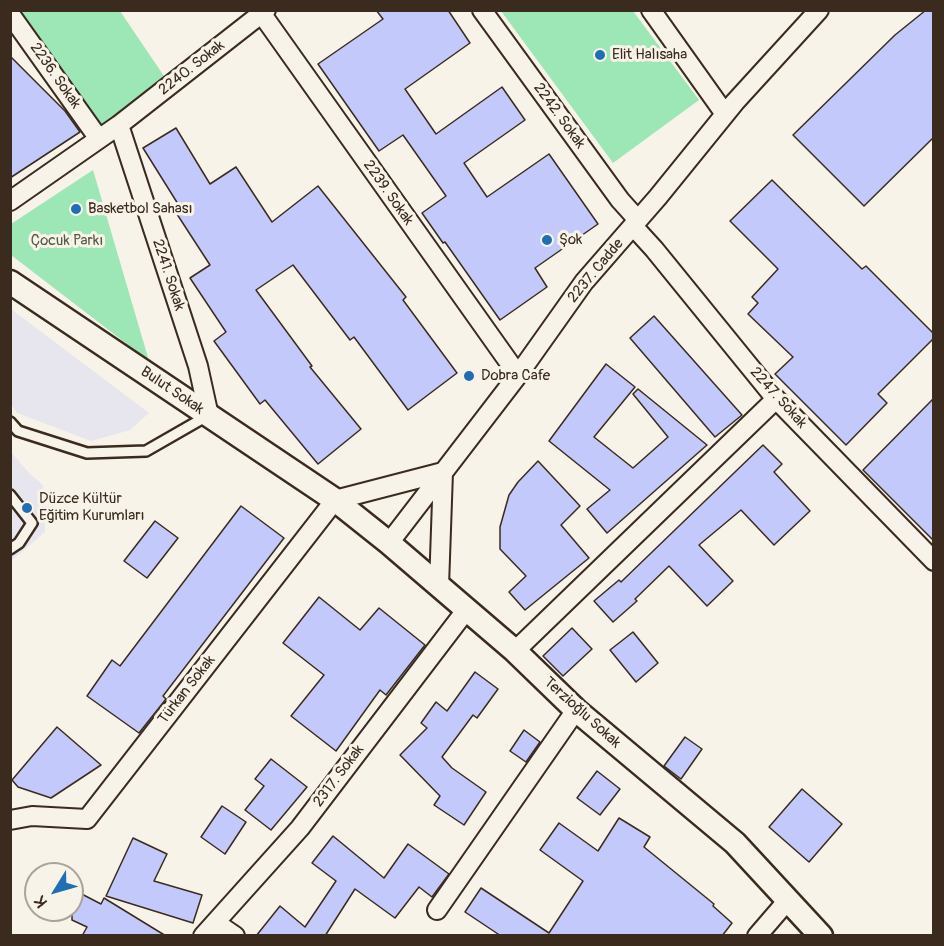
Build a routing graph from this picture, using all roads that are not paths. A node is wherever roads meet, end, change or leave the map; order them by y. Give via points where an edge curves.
1 (482, 10) edge
2 (651, 10) edge
3 (819, 10) edge
4 (262, 12) edge
5 (10, 14) edge
6 (725, 114) junction
7 (118, 125) junction
8 (99, 139) junction
9 (10, 201) edge
10 (635, 223) junction
11 (10, 282) edge
12 (518, 375) junction
13 (776, 399) junction
14 (209, 416) junction
15 (10, 422) edge
16 (443, 472) junction
17 (10, 495) edge
18 (334, 500) junction
19 (388, 543) junction
20 (10, 549) edge
21 (933, 561) edge
22 (439, 586) junction
23 (466, 609) junction
24 (515, 651) junction
25 (576, 710) junction
26 (10, 820) edge
27 (788, 900) junction
28 (437, 910) dead end
29 (210, 929) edge
30 (235, 936) edge
31 (757, 936) edge
32 (821, 936) edge

1 - 10 street, 2242. Sokak
2 - 6 street
3 - 6 street, 2237. Cadde
4 - 7 street, 2240. Sokak
4 - 12 street, 2239. Sokak
5 - 8 street, 2236. Sokak
6 - 10 street, 2237. Cadde
7 - 8 street
7 - 14 street, 2241. Sokak via 198,366
8 - 9 street
10 - 12 street, 2237. Cadde via 584,282
10 - 13 street, 2247. Sokak
11 - 14 street, Bulut Sokak
12 - 16 street, 2237. Cadde
13 - 21 street, 2247. Sokak
13 - 24 street
14 - 15 lane via 146,451 87,453 18,431
14 - 18 street, Bulut Sokak
16 - 18 street
16 - 19 street, 2237. Cadde
16 - 22 street
17 - 20 lane via 32,523
18 - 19 street, Terzioğlu Sokak
18 - 26 street, Türkan Sokak via 87,819 32,816
19 - 22 street, Terzioğlu Sokak
22 - 23 street, Terzioğlu Sokak
23 - 24 street, Terzioğlu Sokak
23 - 29 street, 2317. Sokak via 300,828
24 - 25 street, Terzioğlu Sokak
25 - 27 street, Terzioğlu Sokak via 735,843
25 - 28 street
27 - 31 street
27 - 32 street, Terzioğlu Sokak
29 - 30 street

